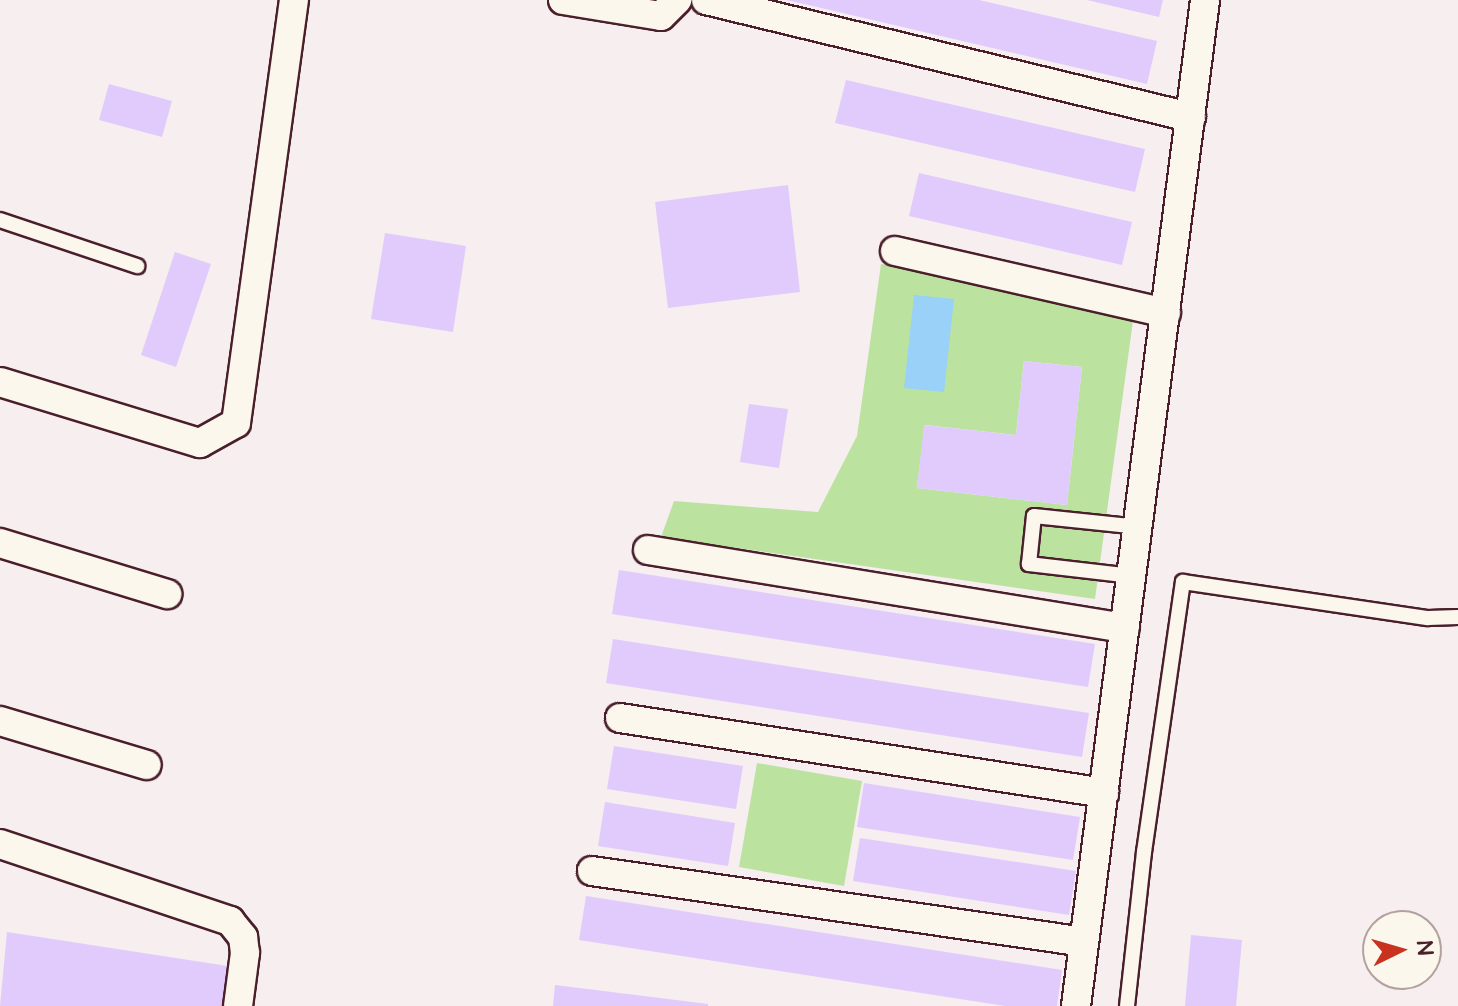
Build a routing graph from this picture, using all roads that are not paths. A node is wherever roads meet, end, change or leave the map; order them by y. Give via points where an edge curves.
1 (294, 0) edge
2 (563, 0) edge
3 (677, 0) edge
4 (706, 0) edge
5 (1205, 0) edge
6 (1191, 117) junction
7 (0, 220) edge
8 (895, 251) dead end
9 (137, 266) dead end
10 (1166, 313) junction
11 (0, 382) edge
12 (1139, 527) junction
13 (0, 543) edge
14 (648, 550) dead end
15 (1132, 576) junction
16 (167, 594) dead end
17 (1458, 617) edge
18 (1125, 628) junction
19 (620, 718) dead end
20 (0, 721) edge
21 (147, 765) dead end
22 (1104, 793) junction
23 (0, 844) edge
24 (592, 871) dead end
25 (1084, 942) junction
26 (238, 1006) edge
27 (1076, 1006) edge
28 (1127, 1006) edge

1 - 11 street via 236,423 200,443
2 - 3 street via 661,16
4 - 6 street
5 - 6 street
6 - 10 street
7 - 9 lane
8 - 10 street
10 - 12 street
12 - 15 street
12 - 15 lane via 1034,516 1029,564
13 - 16 street
14 - 18 street
15 - 18 street
17 - 28 lane via 1428,618 1183,582
18 - 22 street
19 - 22 street
20 - 21 street
22 - 25 street
23 - 26 street via 230,921 243,937 245,953
24 - 25 street
25 - 27 street

